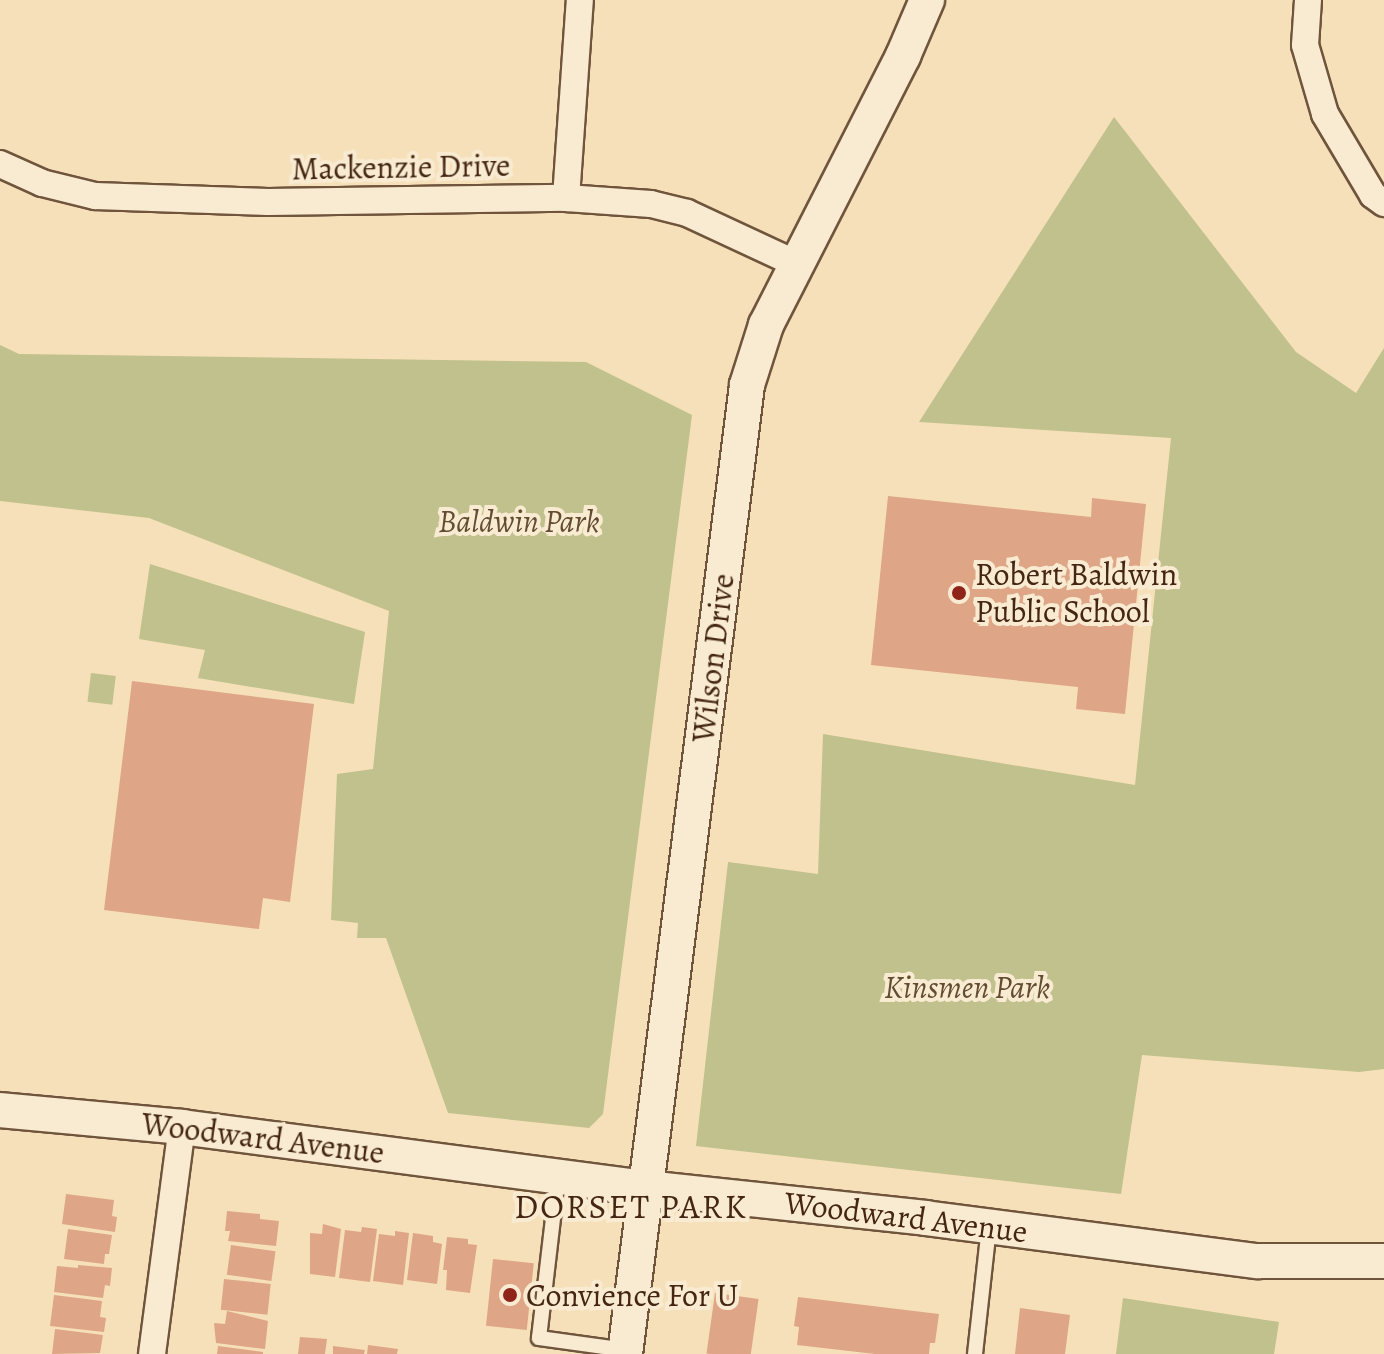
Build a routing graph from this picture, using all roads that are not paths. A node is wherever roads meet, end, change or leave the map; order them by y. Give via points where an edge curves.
1 (580, 0) edge
2 (927, 0) edge
3 (1308, 0) edge
4 (0, 164) edge
5 (566, 198) junction
6 (1384, 203) edge
7 (797, 264) junction
8 (0, 1110) edge
9 (182, 1127) junction
10 (558, 1176) junction
11 (646, 1188) junction
12 (989, 1227) junction
13 (1384, 1261) edge
14 (625, 1352) edge
15 (152, 1354) edge
16 (975, 1354) edge

1 - 5 street
2 - 7 street, Wilson Drive
3 - 6 street via 1305,45 1325,114 1373,195
4 - 5 street, Mackenzie Drive via 42,183 95,196 268,202
5 - 7 street, Mackenzie Drive via 651,204 687,213
7 - 11 street, Wilson Drive via 766,325 747,385
8 - 9 street, Woodward Avenue
9 - 10 street, Woodward Avenue
9 - 15 street
10 - 11 street, Woodward Avenue
10 - 14 lane via 539,1338
11 - 12 street, Woodward Avenue
11 - 14 street, Wilson Drive
12 - 13 street, Woodward Avenue via 1258,1261
12 - 16 lane

